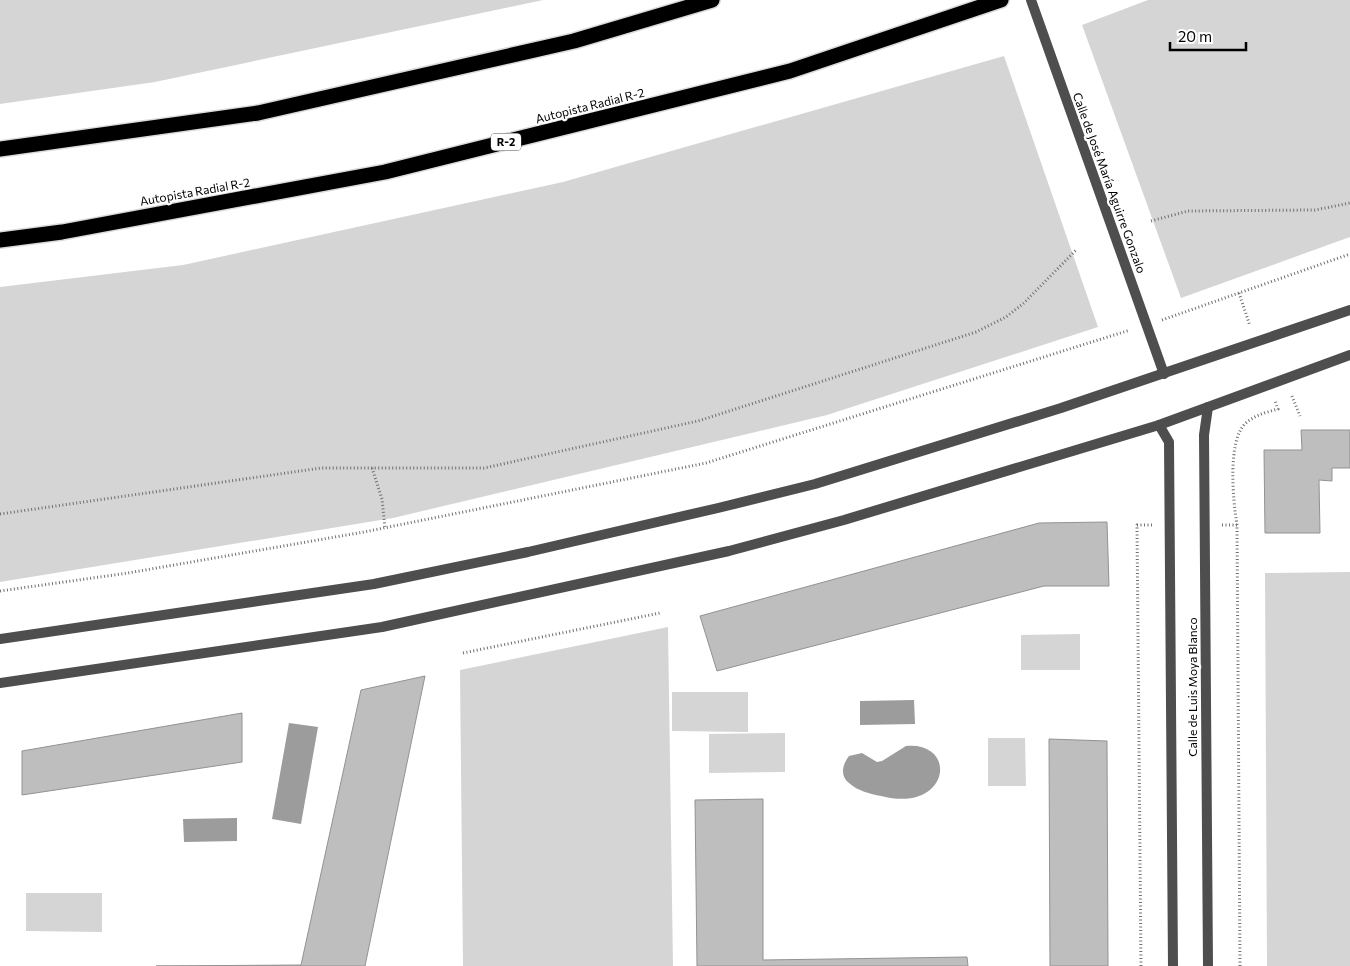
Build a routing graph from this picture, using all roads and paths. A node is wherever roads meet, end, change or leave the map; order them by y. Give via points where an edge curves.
1 (712, 0) edge
2 (1001, 0) edge
3 (1031, 0) edge
4 (0, 148) edge
5 (1350, 202) edge
6 (1151, 221) dead end
7 (0, 240) edge
8 (1076, 250) dead end
9 (1350, 254) edge
10 (1239, 293) junction
11 (1350, 310) edge
12 (1179, 314) dead end
13 (1114, 334) dead end
14 (1255, 343) junction
15 (1350, 355) edge
16 (1164, 374) junction
17 (1270, 384) junction
18 (1292, 396) dead end
19 (1208, 408) junction
20 (1300, 416) dead end
21 (1159, 425) junction
22 (372, 468) junction
23 (0, 514) edge
24 (1155, 525) dead end
25 (1218, 525) dead end
26 (1237, 525) junction
27 (385, 528) junction
28 (0, 591) edge
29 (660, 613) dead end
30 (0, 639) edge
31 (463, 653) dead end
32 (0, 683) edge
33 (1140, 966) edge
34 (1173, 966) edge
35 (1208, 966) edge
36 (1240, 966) edge

1 - 4 highway via 574,41 258,113
2 - 7 highway, Autopista Radial R-2 / R-2 via 790,71 385,172 62,232
3 - 16 street, Calle de José María Aguirre Gonzalo
5 - 6 path via 1315,210 1188,211
8 - 22 path via 1024,303 1006,317 976,332 698,421 484,468
9 - 10 path
10 - 12 path
10 - 14 path
11 - 14 street
13 - 27 path via 706,463
14 - 16 street
15 - 17 street
16 - 30 street via 815,484 538,550 374,584
17 - 19 street
17 - 26 path via 1278,409 1255,416 1245,423 1234,444
18 - 20 path
19 - 21 street
19 - 35 street, Calle de Luis Moya Blanco via 1204,435
21 - 32 street via 844,520 665,566 382,627
21 - 34 street, Calle de Luis Moya Blanco via 1169,442
22 - 23 path via 321,468
22 - 27 path via 382,499
24 - 33 path via 1137,525
25 - 26 path
26 - 36 path
27 - 28 path via 128,573
29 - 31 path

